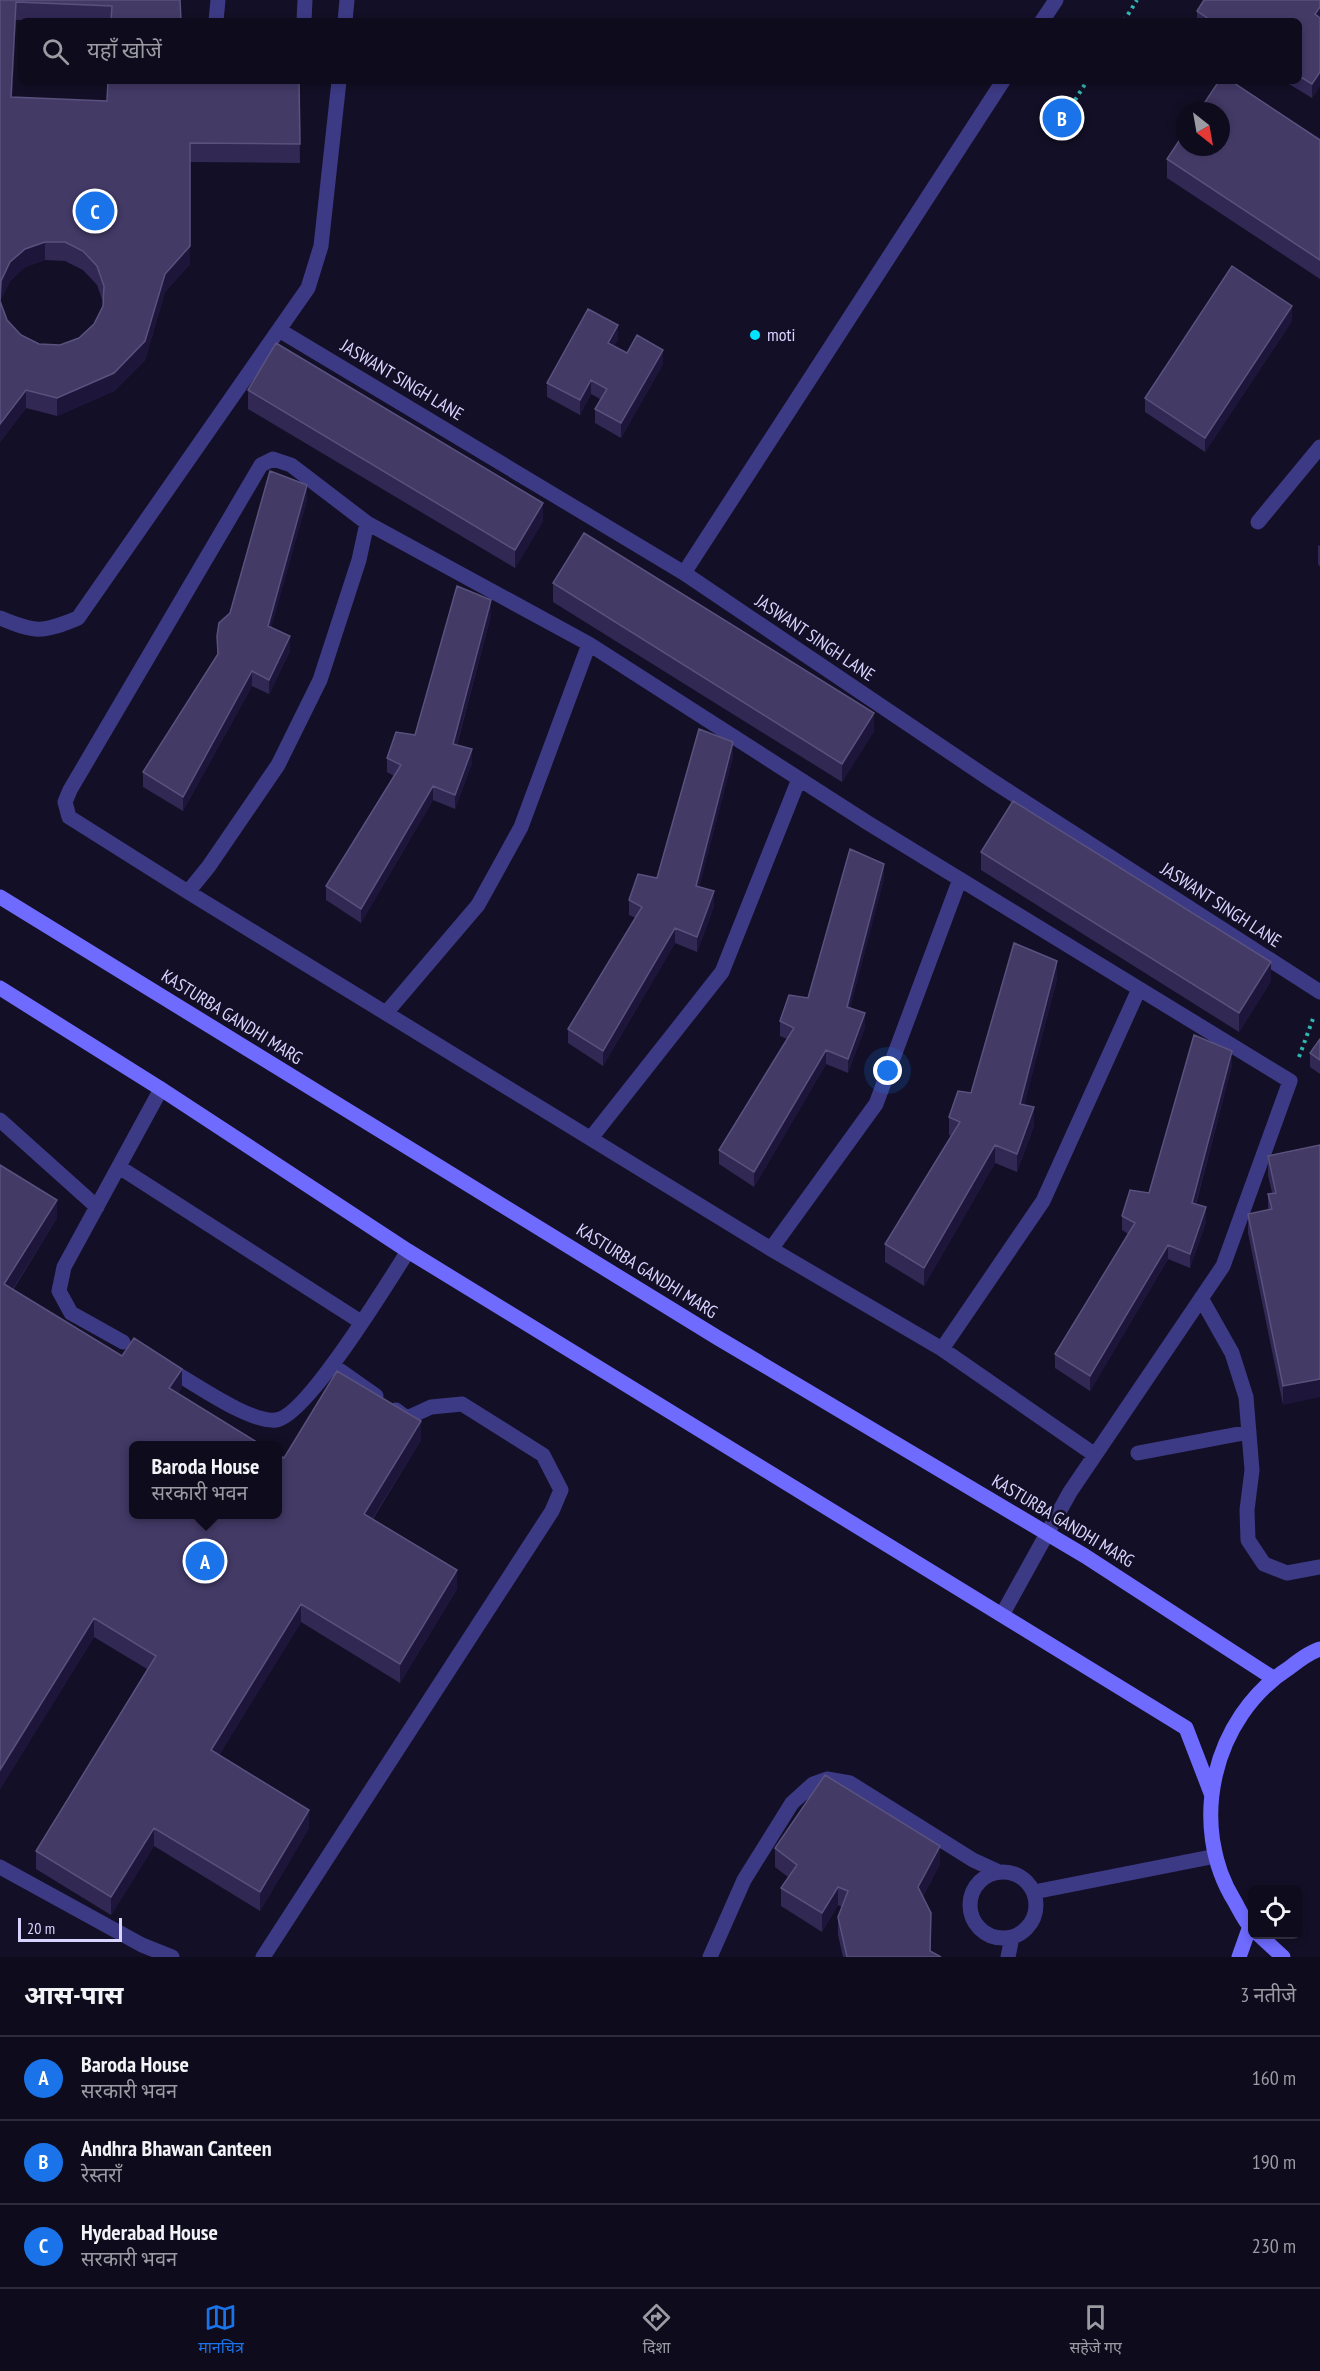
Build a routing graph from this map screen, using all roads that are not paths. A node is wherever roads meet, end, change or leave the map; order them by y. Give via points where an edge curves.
1 (218, 0) edge
2 (305, 0) edge
3 (347, 0) edge
4 (1056, 0) edge
5 (216, 18) edge
6 (304, 18) edge
7 (345, 18) edge
8 (1044, 18) edge
9 (339, 84) edge
10 (1001, 84) edge
11 (279, 330) junction
12 (1320, 447) edge
13 (1258, 522) dead end
14 (367, 523) junction
15 (684, 573) junction
16 (0, 618) edge
17 (589, 644) junction
18 (799, 779) junction
19 (960, 879) junction
20 (188, 892) junction
21 (0, 897) edge
22 (0, 988) edge
23 (1139, 989) junction
24 (1320, 992) edge
25 (386, 1013) junction
26 (161, 1089) junction
27 (0, 1120) edge
28 (591, 1138) junction
29 (119, 1167) junction
30 (97, 1207) junction
31 (771, 1249) junction
32 (408, 1251) junction
33 (1201, 1298) junction
34 (361, 1322) junction
35 (123, 1342) dead end
36 (942, 1349) junction
37 (332, 1365) junction
38 (177, 1374) edge
39 (1249, 1432) junction
40 (1138, 1453) dead end
41 (1095, 1455) junction
42 (1047, 1534) junction
43 (1320, 1568) edge
44 (1002, 1615) junction
45 (1320, 1649) edge
46 (1273, 1678) junction
47 (1211, 1793) junction
48 (1216, 1856) junction
49 (0, 1867) edge
50 (997, 1871) junction
51 (1034, 1892) junction
52 (1248, 1921) edge
53 (1012, 1936) junction
54 (1249, 1939) edge
55 (1264, 1939) edge
56 (172, 1957) edge
57 (263, 1957) edge
58 (710, 1957) edge
59 (1008, 1957) edge
60 (1239, 1957) edge
61 (1283, 1957) edge

1 - 5 lane
2 - 6 lane
3 - 7 lane
4 - 8 lane
9 - 11 lane via 321,246 308,288
10 - 15 lane
11 - 15 lane, JASWANT SINGH LANE
11 - 16 lane via 78,618 52,629 27,629
12 - 13 lane
14 - 17 lane
14 - 20 lane via 320,680 278,765
14 - 20 lane via 291,465 273,459 261,465 70,790 65,802 69,817
15 - 24 lane, JASWANT SINGH LANE via 992,780
17 - 18 lane
17 - 25 lane via 521,827 477,905
18 - 19 lane
18 - 28 lane via 722,972
19 - 23 lane
19 - 31 lane via 876,1104
20 - 25 lane
21 - 42 main road, KASTURBA GANDHI MARG via 717,1338
22 - 26 main road
23 - 33 lane via 1290,1081 1223,1266
23 - 36 lane via 1043,1201
25 - 28 lane
26 - 29 lane
26 - 32 main road
27 - 30 lane
28 - 31 lane
29 - 30 lane
29 - 34 lane
30 - 35 lane via 64,1267 59,1291 72,1313
31 - 36 lane
32 - 34 lane
32 - 44 main road
33 - 39 lane via 1232,1353 1246,1397
33 - 41 lane
34 - 37 lane
36 - 41 lane
37 - 38 lane via 297,1408 278,1420 256,1419
37 - 57 lane via 407,1418 431,1407 462,1404 543,1455 561,1490 552,1512
39 - 40 lane
39 - 43 lane via 1252,1470 1248,1540 1264,1564 1287,1573
41 - 42 lane
42 - 44 lane
42 - 46 main road, KASTURBA GANDHI MARG
44 - 47 main road via 1186,1728
45 - 46 main road
46 - 47 main road via 1243,1711 1222,1750
47 - 48 main road
48 - 51 lane
48 - 52 main road via 1225,1886
49 - 56 lane via 142,1946
50 - 51 lane via 1019,1876
50 - 53 lane via 978,1883 969,1902 970,1913 981,1931 1001,1938
50 - 58 lane via 850,1783 827,1779 813,1784 792,1803 744,1880
51 - 53 lane via 1035,1915 1022,1933
53 - 59 lane
54 - 60 main road
55 - 61 main road

